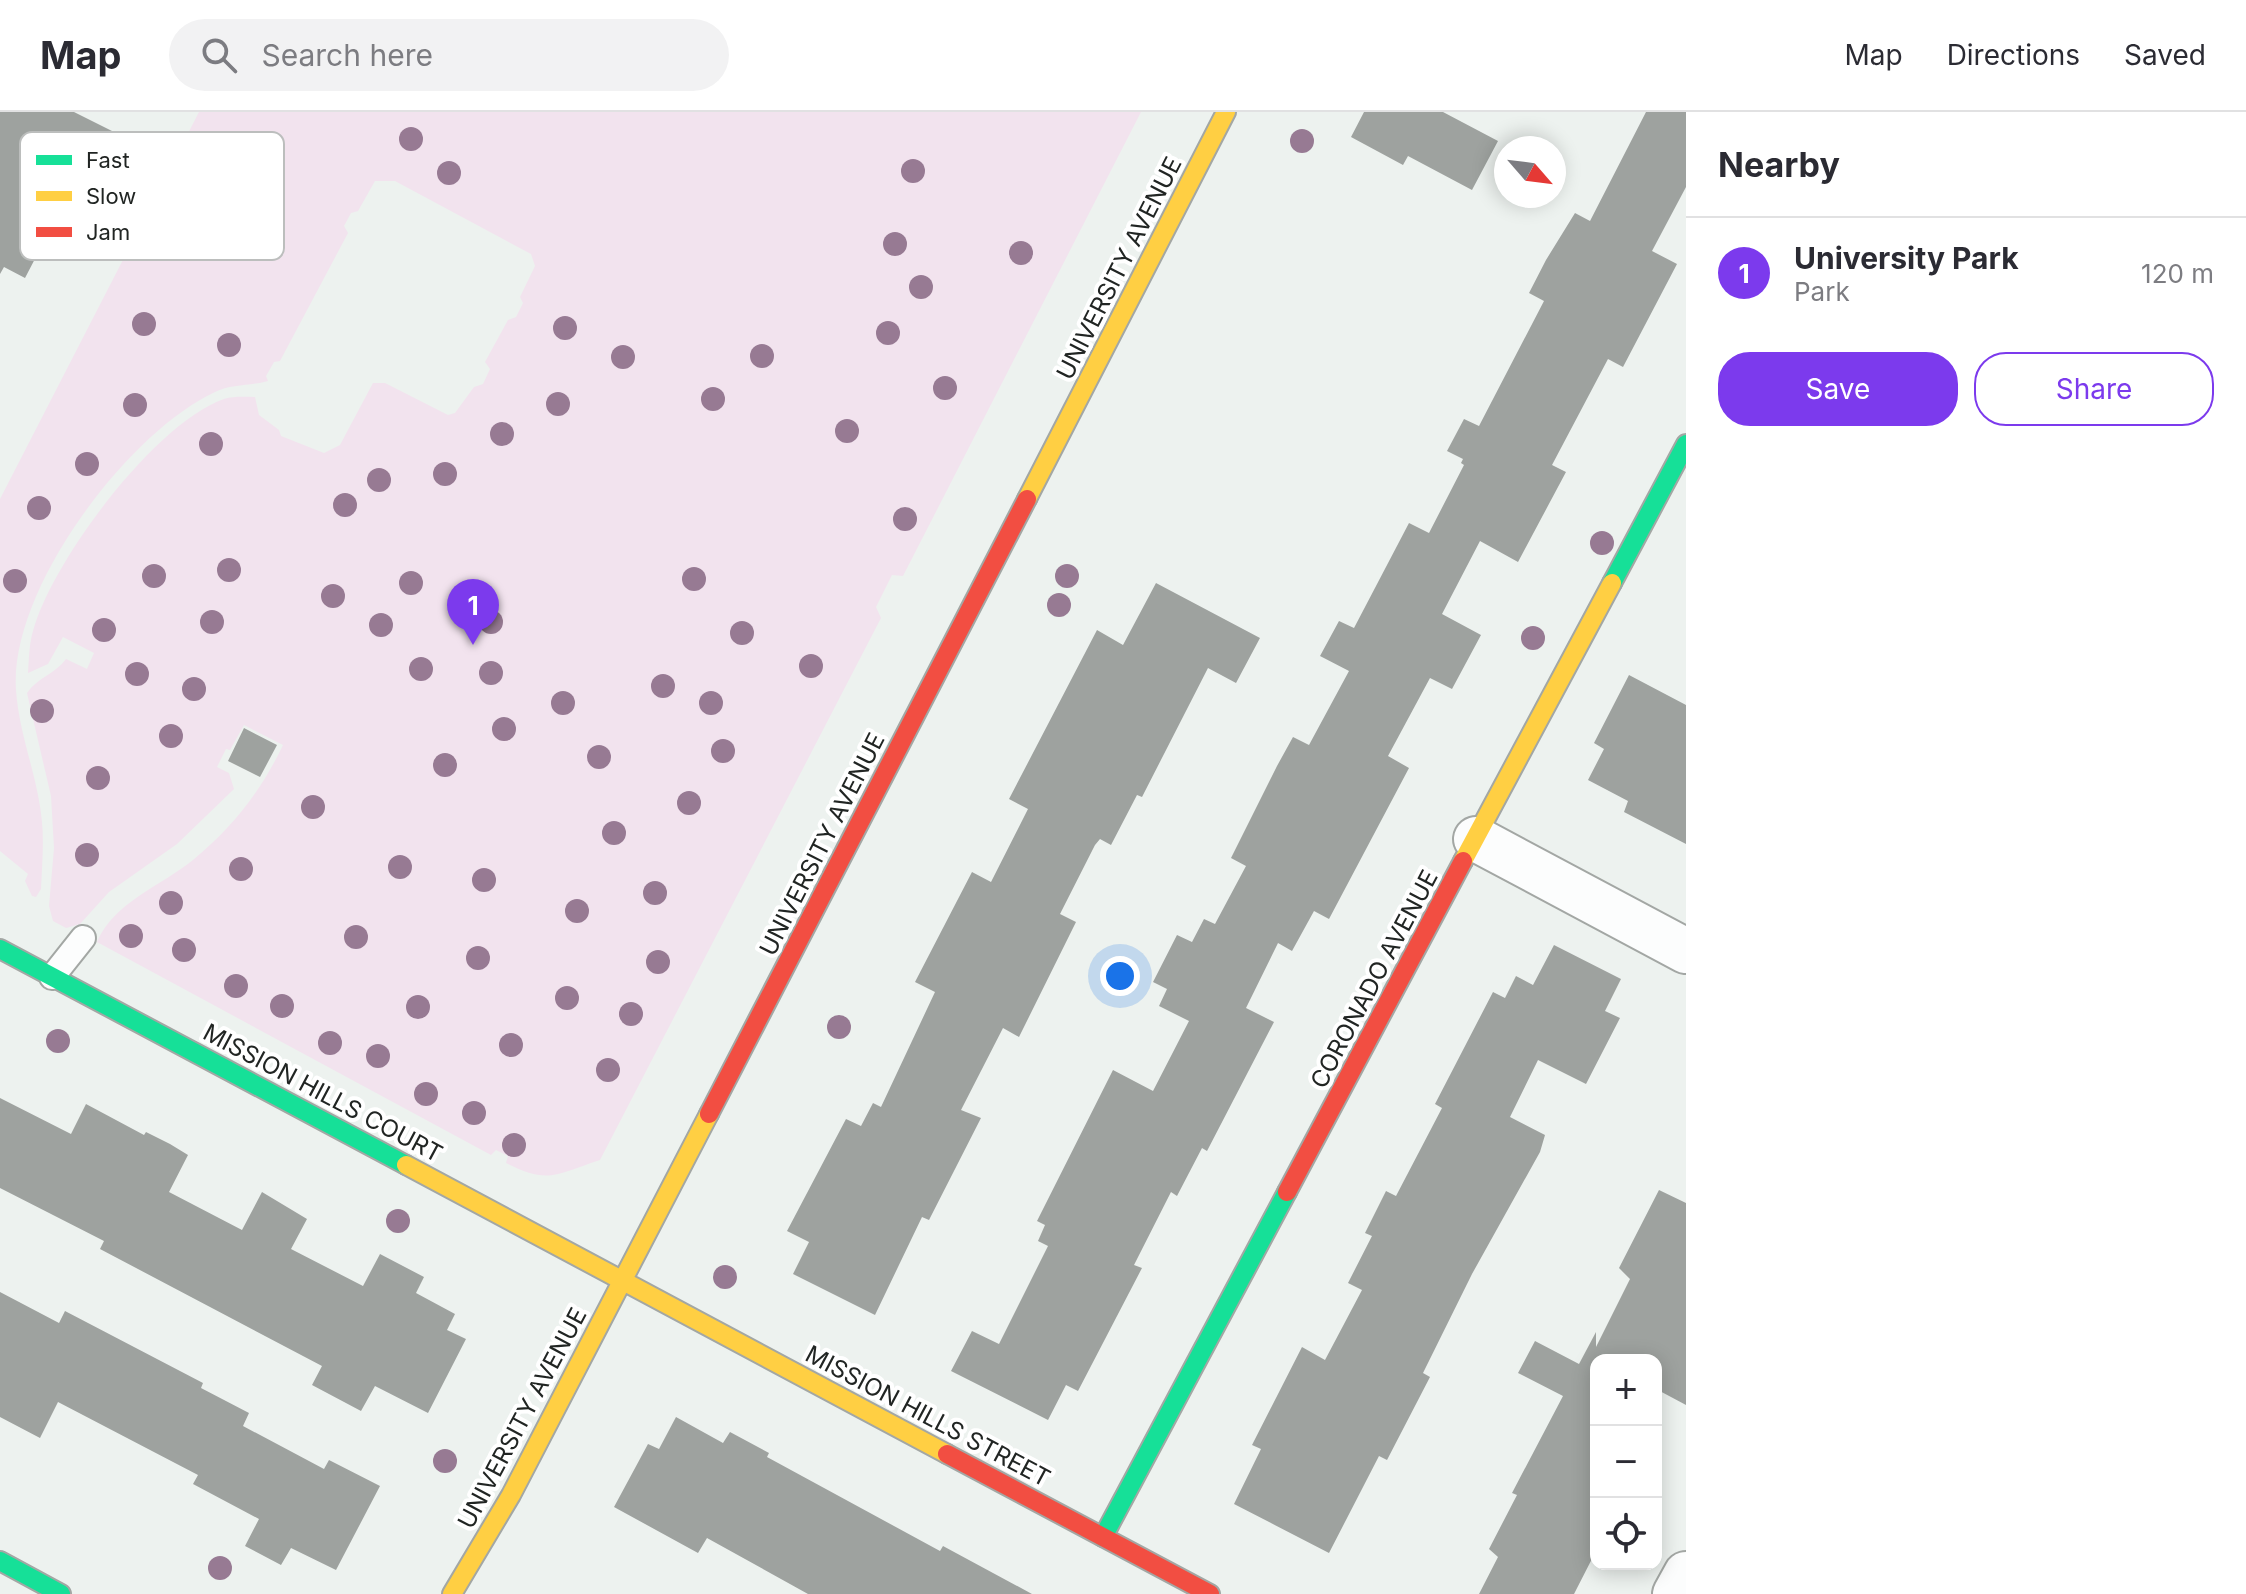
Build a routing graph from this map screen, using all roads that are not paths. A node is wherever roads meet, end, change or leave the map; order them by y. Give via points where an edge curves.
1 (1226, 112) edge
2 (1686, 444) edge
3 (1476, 839) junction
4 (83, 938) dead end
5 (0, 949) edge
6 (1686, 951) edge
7 (52, 977) junction
8 (623, 1282) junction
9 (1103, 1537) junction
10 (0, 1561) edge
11 (1686, 1574) edge
12 (61, 1594) edge
13 (452, 1594) edge
14 (1210, 1594) edge
15 (1675, 1594) edge

1 - 8 street, UNIVERSITY AVENUE
2 - 3 street, CORONADO AVENUE
3 - 6 street
3 - 9 street, CORONADO AVENUE
4 - 7 lane
5 - 7 street, MISSION HILLS COURT
7 - 8 street, MISSION HILLS COURT
8 - 9 street, MISSION HILLS STREET
8 - 13 street, UNIVERSITY AVENUE via 511,1495
9 - 14 street, MISSION HILLS STREET
10 - 12 street
11 - 15 street

